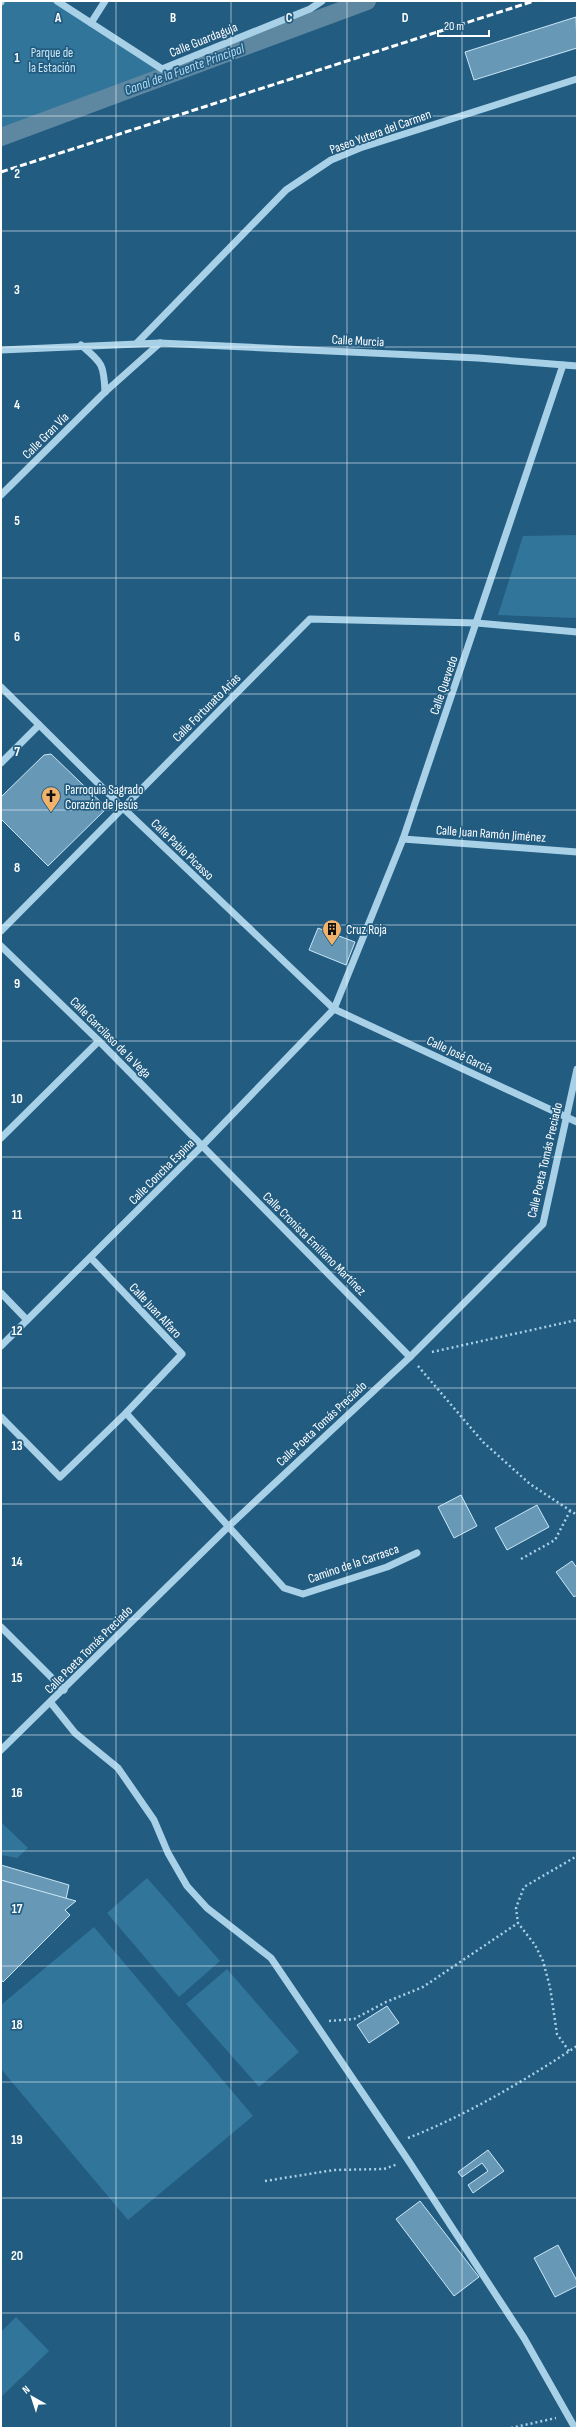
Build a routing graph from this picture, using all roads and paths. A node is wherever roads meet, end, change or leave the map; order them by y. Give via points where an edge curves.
1 (57, 1) edge
2 (105, 1) edge
3 (322, 1) edge
4 (91, 23) junction
5 (577, 79) edge
6 (137, 343) junction
7 (160, 343) junction
8 (82, 345) junction
9 (1, 350) edge
10 (563, 365) junction
11 (577, 366) edge
12 (105, 392) junction
13 (1, 494) edge
14 (477, 623) junction
15 (577, 632) edge
16 (1, 687) edge
17 (39, 725) junction
18 (1, 763) edge
19 (123, 808) junction
20 (404, 839) junction
21 (577, 852) edge
22 (1, 931) edge
23 (1, 946) edge
24 (334, 1009) junction
25 (99, 1041) junction
26 (577, 1069) edge
27 (567, 1117) junction
28 (577, 1122) edge
29 (1, 1138) edge
30 (202, 1146) junction
31 (90, 1258) junction
32 (1, 1293) edge
33 (27, 1320) junction
34 (577, 1320) edge
35 (1, 1346) edge
36 (410, 1357) junction
37 (126, 1413) junction
38 (1, 1418) edge
39 (570, 1511) junction
40 (577, 1515) edge
41 (229, 1526) junction
42 (417, 1553) dead end
43 (521, 1559) dead end
44 (1, 1627) edge
45 (64, 1690) junction
46 (51, 1703) junction
47 (1, 1750) edge
48 (577, 1856) edge
49 (518, 1923) junction
50 (324, 2035) junction
51 (577, 2046) edge
52 (569, 2051) junction
53 (397, 2144) junction
54 (408, 2160) junction
55 (265, 2181) dead end
56 (568, 2416) junction
57 (511, 2428) edge
58 (575, 2428) edge

1 - 4 street, Calle Guardaguja
2 - 4 street
3 - 4 street, Calle Guardaguja via 310,9 162,68
5 - 6 street, Paseo Yutera del Carmen via 360,148 318,168 286,190
6 - 7 street, Calle Murcia
6 - 8 street, Calle Murcia
7 - 10 street, Calle Murcia via 478,358
7 - 12 street, Calle Gran Vía
8 - 9 street, Calle Murcia
8 - 12 street via 104,369
10 - 11 street, Calle Murcia
10 - 14 street, Calle Quevedo
12 - 13 street, Calle Gran Vía
14 - 15 street, Calle Fortunato Arias
14 - 19 street, Calle Fortunato Arias via 310,619
14 - 20 street, Calle Quevedo
16 - 17 street, Calle Pablo Picasso
17 - 18 street
17 - 19 street, Calle Pablo Picasso
19 - 22 street, Calle Fortunato Arias
19 - 24 street, Calle Pablo Picasso
20 - 21 street, Calle Juan Ramón Jiménez
20 - 24 street, Calle Quevedo
23 - 25 street, Calle Garcilaso de la Vega
24 - 27 street, Calle José García
24 - 30 street, Calle Concha Espina
25 - 29 street
25 - 30 street, Calle Garcilaso de la Vega
26 - 27 street, Calle Poeta Tomás Preciado
27 - 28 street, Calle José García
27 - 36 street, Calle Poeta Tomás Preciado via 543,1224
30 - 31 street, Calle Concha Espina
30 - 36 street, Calle Cronista Emiliano Martínez
31 - 33 street, Calle Concha Espina
31 - 37 street, Calle Juan Alfaro via 182,1354
32 - 33 street
33 - 35 street, Calle Concha Espina
34 - 36 path
36 - 39 path via 483,1442 530,1484
36 - 41 street, Calle Poeta Tomás Preciado
37 - 38 street, Calle Juan Alfaro via 60,1477
37 - 41 street
39 - 40 path
39 - 43 path via 555,1540
41 - 42 street, Camino de la Carrasca via 284,1588 303,1594 387,1567
41 - 45 street, Calle Poeta Tomás Preciado
44 - 45 street
45 - 46 street, Calle Poeta Tomás Preciado
46 - 47 street, Calle Poeta Tomás Preciado
46 - 50 street via 75,1733 118,1768 154,1820 168,1853 187,1886 207,1908 271,1958
48 - 49 path via 524,1887 516,1908
49 - 50 path via 424,1987 386,2002 354,2019 329,2021
49 - 52 path via 535,1945 543,1962 550,1987 557,2034
50 - 53 street
51 - 52 path
52 - 53 path via 438,2126
53 - 54 street
54 - 55 path via 384,2169 334,2170
54 - 56 street via 524,2338
56 - 57 path
56 - 58 street

